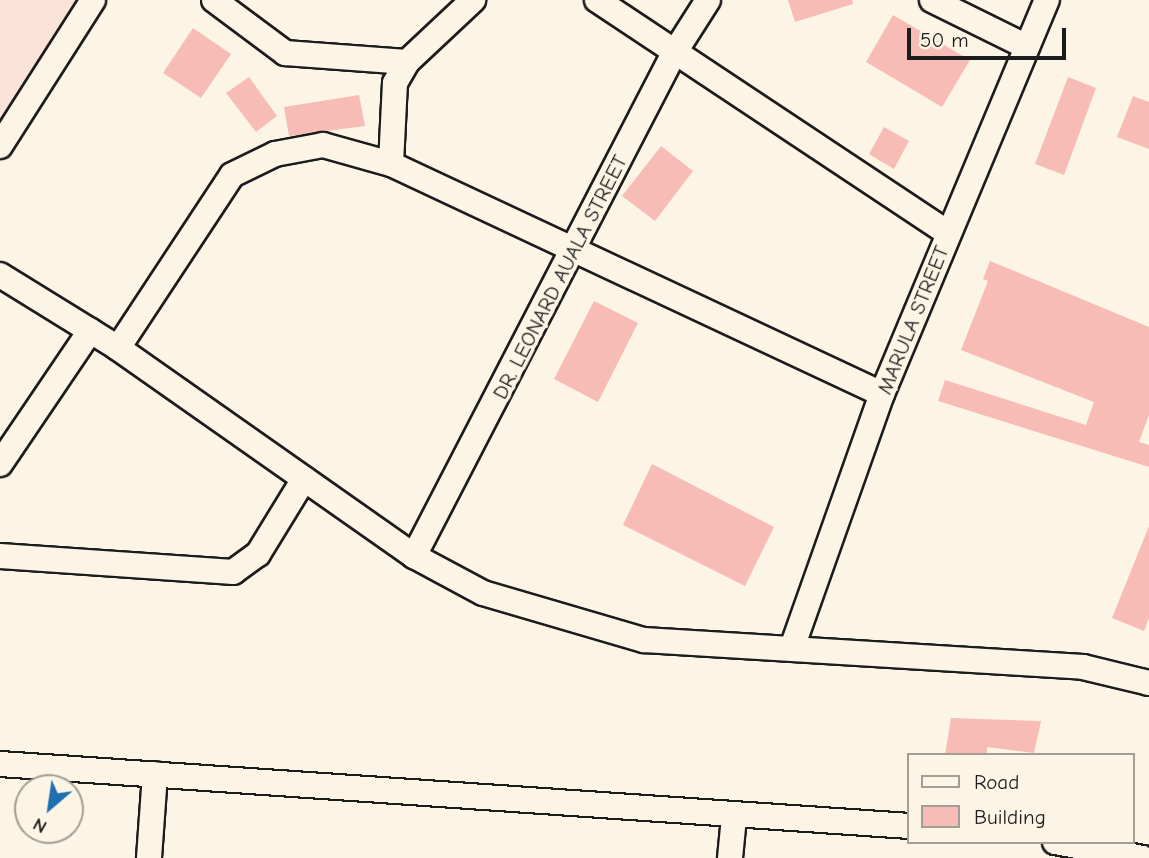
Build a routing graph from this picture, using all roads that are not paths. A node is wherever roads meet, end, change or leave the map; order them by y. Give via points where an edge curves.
1 (93, 0) edge
2 (214, 0) edge
3 (473, 0) edge
4 (597, 0) edge
5 (708, 0) edge
6 (932, 0) edge
7 (1047, 0) edge
8 (1027, 47) junction
9 (673, 55) junction
10 (407, 62) junction
11 (0, 146) edge
12 (391, 164) junction
13 (948, 233) junction
14 (574, 253) junction
15 (0, 275) edge
16 (90, 331) junction
17 (117, 348) junction
18 (881, 394) junction
19 (0, 464) edge
20 (304, 479) junction
21 (0, 556) edge
22 (414, 556) junction
23 (793, 645) junction
24 (1149, 683) edge
25 (0, 764) edge
26 (155, 774) junction
27 (734, 817) junction
28 (908, 826) edge
29 (1066, 844) edge
30 (149, 858) edge
31 (730, 858) edge
32 (1143, 858) edge

1 - 11 street
2 - 10 street via 285,53
3 - 10 street
4 - 9 street
5 - 9 street, DR. LEONARD AUALA STREET
6 - 8 street
7 - 8 street, MARULA STREET
8 - 13 street, MARULA STREET
9 - 13 street
9 - 14 street, DR. LEONARD AUALA STREET
10 - 12 street via 395,83
12 - 14 street
12 - 17 street via 323,145 275,154 232,175
13 - 18 street, MARULA STREET
14 - 18 street
14 - 22 street, DR. LEONARD AUALA STREET
15 - 16 street
16 - 17 street
16 - 19 street
17 - 20 street
18 - 23 street, MARULA STREET
20 - 21 street via 258,554 233,572
20 - 22 street
22 - 23 street via 483,593 644,640
23 - 24 street via 1083,667
25 - 26 street
26 - 27 street
26 - 30 street
27 - 28 street
27 - 31 street
29 - 32 street

